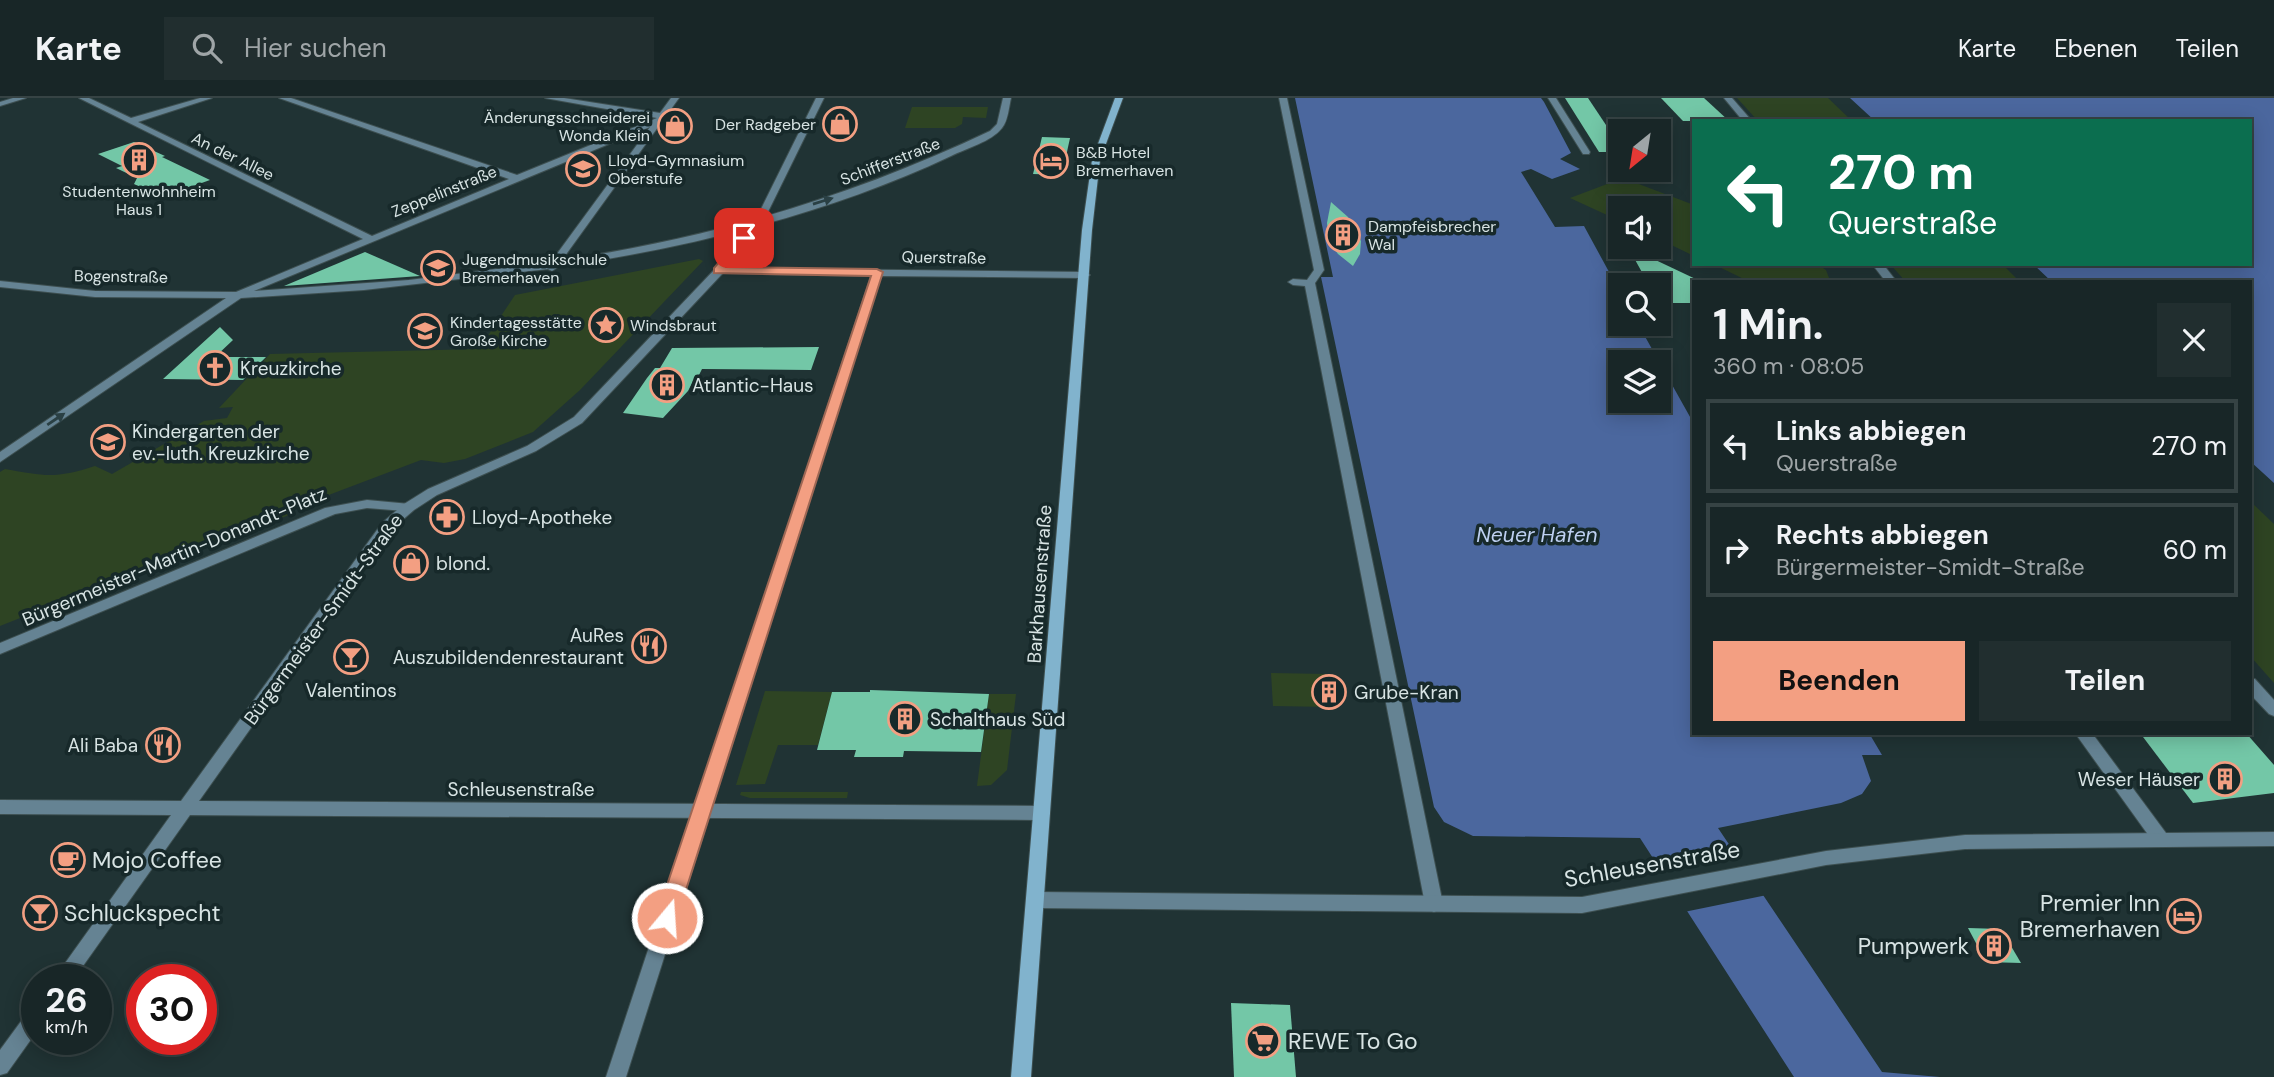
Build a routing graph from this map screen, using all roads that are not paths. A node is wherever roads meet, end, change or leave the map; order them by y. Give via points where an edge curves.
1 (22, 98) edge
2 (83, 98) edge
3 (208, 98) edge
4 (283, 98) edge
5 (550, 98) edge
6 (675, 98) edge
7 (820, 98) edge
8 (1007, 98) edge
9 (1119, 98) edge
10 (1552, 98) edge
11 (1728, 98) edge
12 (0, 104) edge
13 (1282, 107) edge
14 (660, 118) junction
15 (1746, 119) edge
16 (131, 121) junction
17 (1586, 152) dead end
18 (516, 178) junction
19 (758, 221) junction
20 (370, 239) junction
21 (1879, 266) edge
22 (552, 268) junction
23 (1303, 269) dead end
24 (1319, 270) junction
25 (719, 271) junction
26 (877, 272) junction
27 (1084, 275) junction
28 (1890, 280) edge
29 (1293, 282) dead end
30 (1310, 283) junction
31 (0, 284) edge
32 (241, 293) junction
33 (0, 458) edge
34 (405, 507) junction
35 (0, 649) edge
36 (2252, 685) edge
37 (2274, 710) edge
38 (2084, 735) edge
39 (0, 807) edge
40 (186, 808) junction
41 (700, 811) junction
42 (1042, 813) junction
43 (2160, 838) junction
44 (2274, 839) edge
45 (1035, 900) junction
46 (1434, 904) junction
47 (74, 964) edge
48 (21, 1037) edge
49 (0, 1066) edge
50 (616, 1077) edge
51 (1021, 1077) edge

1 - 12 street
2 - 16 street, An der Allee
3 - 16 street
4 - 18 street
5 - 14 street
6 - 14 street
7 - 19 street, Bürgermeister-Smidt-Straße
19 -> 8 street, Schifferstraße via 835,198 978,141 1001,125
9 - 27 main road, Barkhausenstraße via 1097,160
10 - 17 street
11 - 15 street
13 - 24 street via 1298,201
14 - 18 street, Zeppelinstraße
14 - 22 street
16 - 20 street, An der Allee
18 - 20 street, Zeppelinstraße
19 - 22 street via 682,242
19 - 25 street, Bürgermeister-Smidt-Straße
20 - 32 street, Zeppelinstraße
21 - 28 street
22 - 32 street via 352,290
23 - 24 street
24 - 30 street
25 - 26 street, Querstraße
25 - 34 street, Bürgermeister-Smidt-Straße via 569,427 468,472
26 - 27 street, Querstraße
26 - 41 street
27 - 42 main road, Barkhausenstraße
29 - 30 street
30 - 46 street
31 - 32 street, Bogenstraße via 95,294
33 -> 32 street
34 - 35 street, Bürgermeister-Martin-Donandt-Platz via 369,503 330,511
34 - 40 street, Bürgermeister-Smidt-Straße
36 - 37 street
38 - 43 street
39 - 40 street, Schleusenstraße
40 - 41 street, Schleusenstraße
40 - 47 street, Bürgermeister-Smidt-Straße
41 - 42 street, Schleusenstraße
41 - 50 street
42 - 45 main road, Barkhausenstraße
43 - 44 street, Schleusenstraße
43 - 46 street, Schleusenstraße via 1965,842 1826,858 1581,905
45 - 46 street, Schleusenstraße
45 - 51 main road, Barkhausenstraße
48 - 49 street

